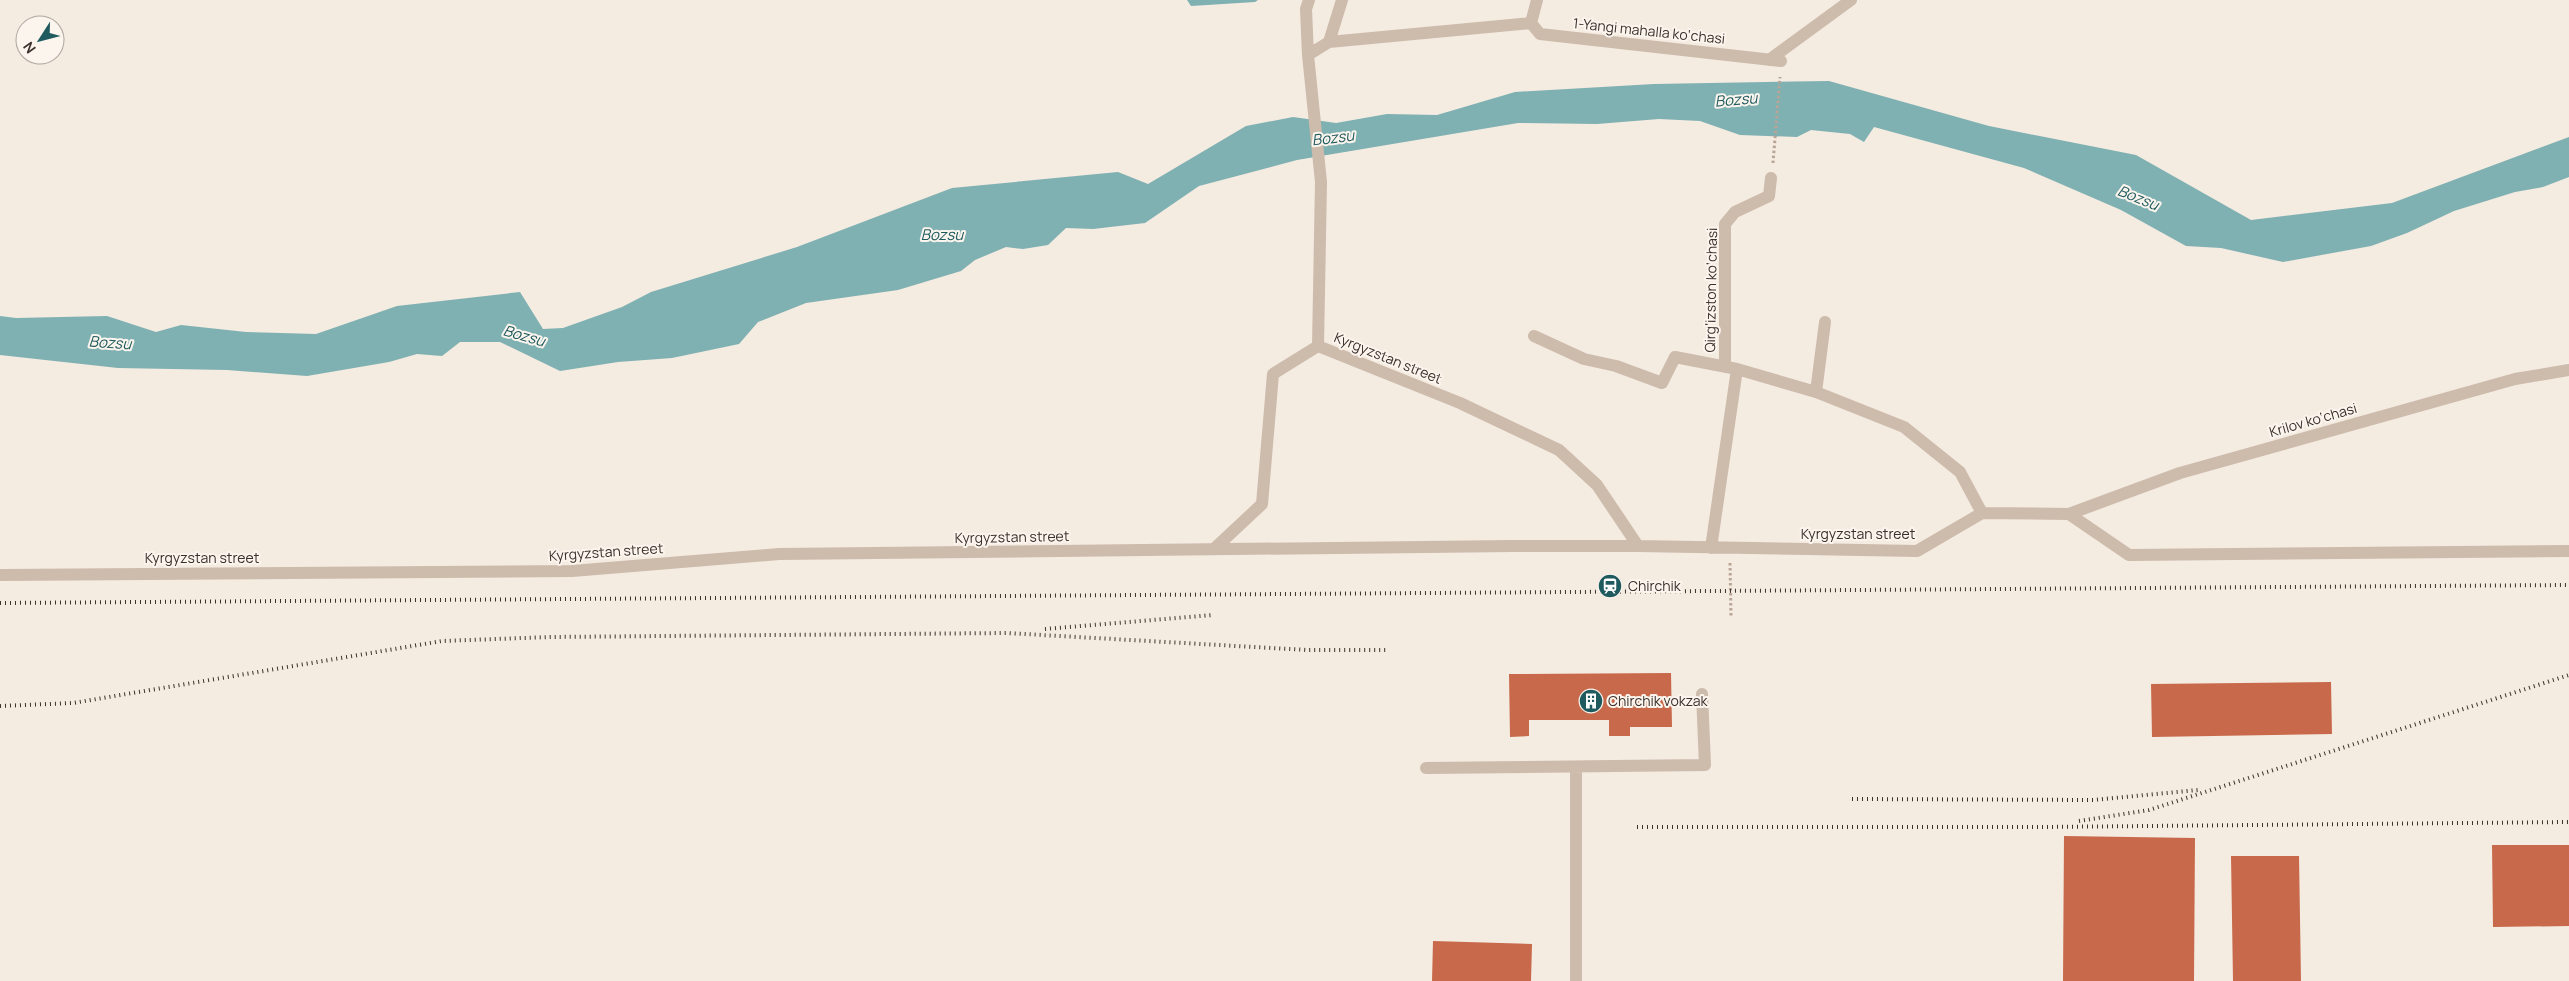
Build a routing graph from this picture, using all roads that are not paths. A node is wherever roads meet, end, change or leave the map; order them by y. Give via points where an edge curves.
1 (1309, 0) edge
2 (1342, 0) edge
3 (1537, 0) edge
4 (1851, 0) edge
5 (1531, 23) junction
6 (1329, 42) junction
7 (1308, 55) junction
8 (1771, 178) road end
9 (1825, 322) dead end
10 (1534, 336) dead end
11 (1318, 346) junction
12 (1731, 368) junction
13 (2569, 370) edge
14 (1816, 392) junction
15 (1982, 513) junction
16 (2069, 514) junction
17 (1638, 546) junction
18 (1711, 548) junction
19 (1214, 549) junction
20 (2569, 551) edge
21 (0, 575) edge
22 (1702, 694) dead end
23 (1576, 767) junction
24 (1426, 768) dead end
25 (1576, 981) edge

1 - 7 street via 1306,9
2 - 6 street
3 - 5 street
4 - 5 street, 1-Yangi mahalla ko‘chasi via 1775,60 1540,34
5 - 6 street
6 - 7 street
7 - 11 street via 1321,182
8 - 12 street, Qirg‘izston ko‘chasi via 1769,196 1735,212 1724,224
9 - 14 street
10 - 12 street, Qirg‘izston ko‘chasi via 1584,359 1616,366 1662,383 1675,357
11 - 17 street, Kyrgyzstan street via 1460,403 1559,450 1597,485
11 - 19 street, Kyrgyzstan street via 1274,374 1262,504
12 - 14 street, Qirg‘izston ko‘chasi
12 - 18 street, Qirg‘izston ko‘chasi
13 - 16 street, Krilov ko‘chasi via 2515,379 2180,473
14 - 15 street, Qirg‘izston ko‘chasi via 1904,427 1960,472
15 - 16 street
15 - 18 street, Kyrgyzstan street via 1917,551
16 - 20 street via 2129,555
17 - 18 street, Kyrgyzstan street
17 - 19 street, Kyrgyzstan street
19 - 21 street, Kyrgyzstan street via 779,554 572,571
22 - 23 street via 1705,765
23 - 24 street
23 - 25 street

